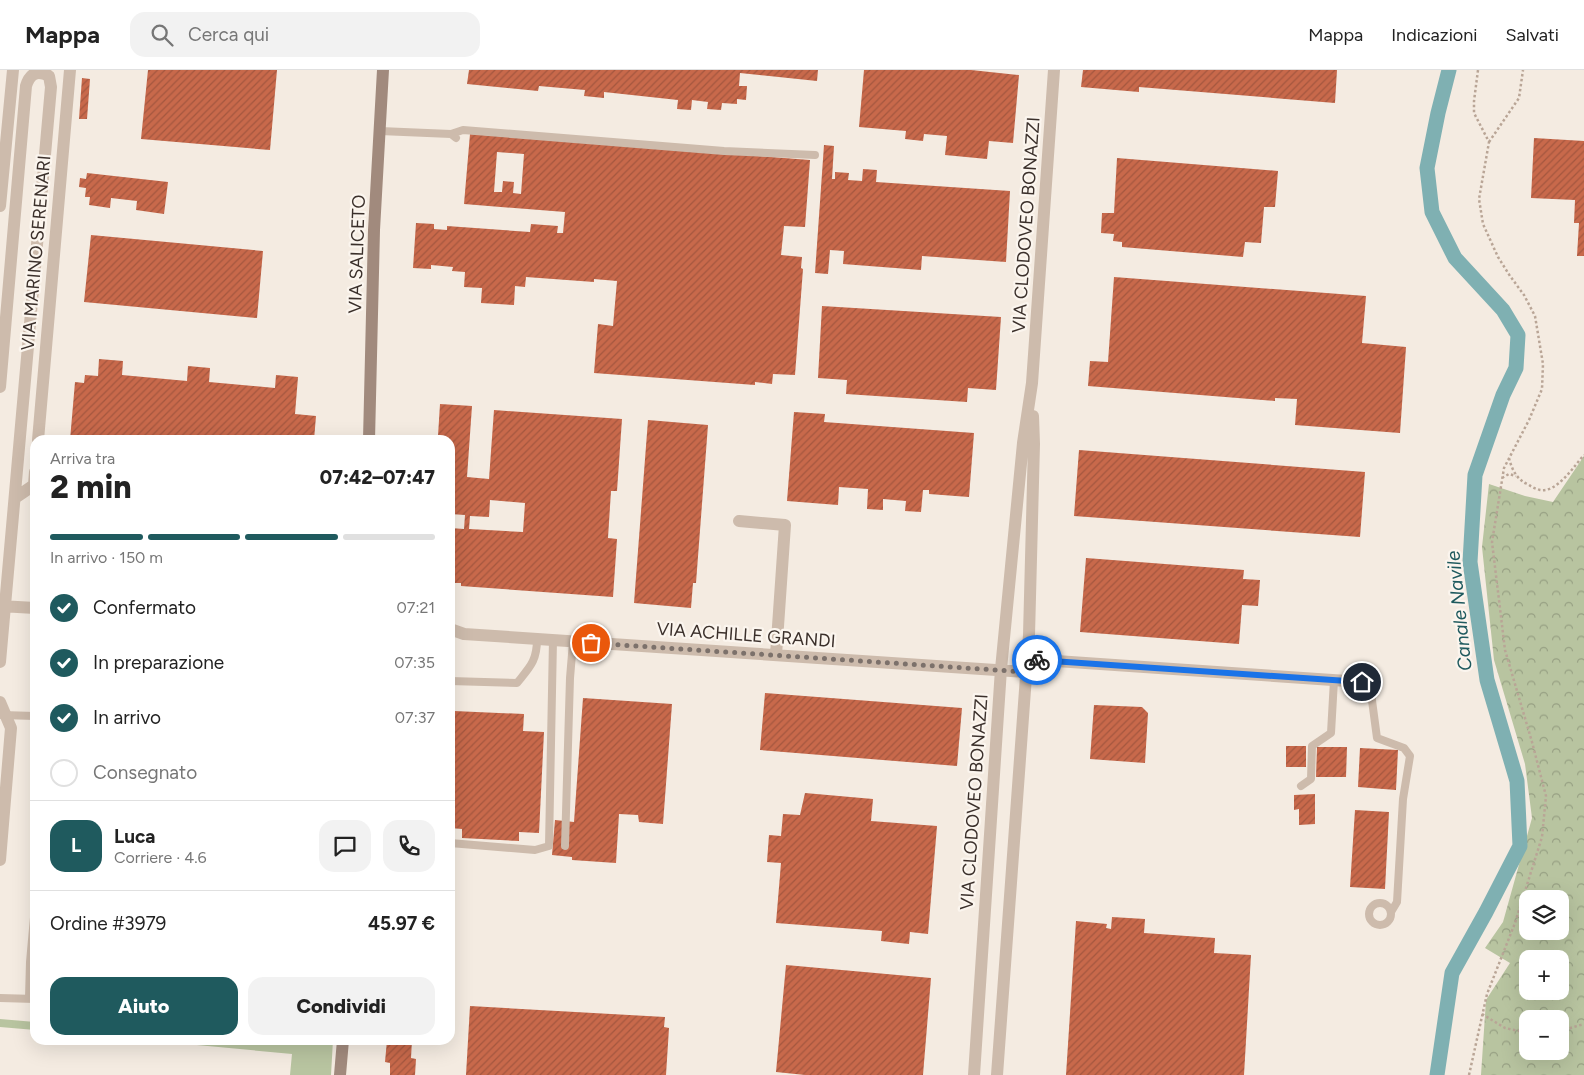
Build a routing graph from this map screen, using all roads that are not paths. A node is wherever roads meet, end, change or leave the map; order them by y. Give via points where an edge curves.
1 (12, 70) edge
2 (70, 70) edge
3 (383, 70) edge
4 (1054, 70) edge
5 (380, 131) junction
6 (45, 153) junction
7 (62, 154) junction
8 (814, 155) dead end
9 (0, 206) edge
10 (6, 252) edge
11 (34, 275) junction
12 (52, 276) junction
13 (1032, 383) junction
14 (0, 387) edge
15 (23, 401) junction
16 (41, 403) junction
17 (38, 435) edge
18 (369, 435) edge
19 (30, 488) edge
20 (15, 498) junction
21 (739, 521) dead end
22 (2, 606) edge
23 (30, 608) edge
24 (455, 631) edge
25 (464, 634) junction
26 (455, 637) edge
27 (537, 639) junction
28 (554, 640) junction
29 (573, 642) junction
30 (776, 655) junction
31 (0, 662) edge
32 (1026, 666) junction
33 (1001, 669) junction
34 (1334, 680) junction
35 (455, 681) edge
36 (1362, 682) joint
37 (0, 702) edge
38 (3, 715) edge
39 (30, 716) edge
40 (1301, 786) dead end
41 (455, 843) edge
42 (565, 846) dead end
43 (0, 860) edge
44 (1391, 912) dead end
45 (0, 998) edge
46 (30, 999) edge
47 (342, 1045) edge
48 (340, 1075) edge
49 (974, 1075) edge
50 (997, 1075) edge

1 - 9 street
2 - 7 street, VIA MARINO SERENARI
3 - 5 main road, VIA SALICETO
4 - 13 street, VIA CLODOVEO BONAZZI
5 - 8 lane via 454,136 463,130
5 - 18 main road, VIA SALICETO
6 - 7 street
6 - 10 street, VIA MARINO SERENARI via 51,87 49,76 37,71 29,76 26,86
6 - 11 street, VIA MARINO SERENARI
7 - 12 street, VIA MARINO SERENARI
10 - 14 street, VIA MARINO SERENARI
11 - 12 street
11 - 15 street, VIA MARINO SERENARI
12 - 16 street, VIA MARINO SERENARI
13 - 32 street, VIA CLODOVEO BONAZZI via 1034,444
13 - 33 street, VIA CLODOVEO BONAZZI
15 - 16 street
15 - 20 street, VIA MARINO SERENARI
16 - 17 street, VIA MARINO SERENARI
19 - 20 street
20 - 22 street, VIA MARINO SERENARI
21 - 30 street via 785,525
22 - 23 street
22 - 31 street, VIA MARINO SERENARI
24 - 25 street, VIA ACHILLE GRANDI
25 - 26 street, VIA ACHILLE GRANDI
25 - 27 street, VIA ACHILLE GRANDI
27 - 28 street, VIA ACHILLE GRANDI
27 - 35 lane via 537,654 517,683
28 - 29 street, VIA ACHILLE GRANDI
28 - 41 lane via 549,846 535,850
29 - 30 street, VIA ACHILLE GRANDI
29 - 42 lane
30 - 33 street, VIA ACHILLE GRANDI
32 - 33 street, VIA ACHILLE GRANDI
32 - 34 street
32 - 50 street, VIA CLODOVEO BONAZZI
33 - 49 street, VIA CLODOVEO BONAZZI
34 - 36 street
34 - 40 lane via 1331,733 1312,746 1311,779
36 - 44 lane via 1371,693 1377,738 1404,748 1410,756 1403,799 1397,902
37 - 38 street
38 - 39 lane
38 - 43 street via 11,728
45 - 46 lane
47 - 48 main road

